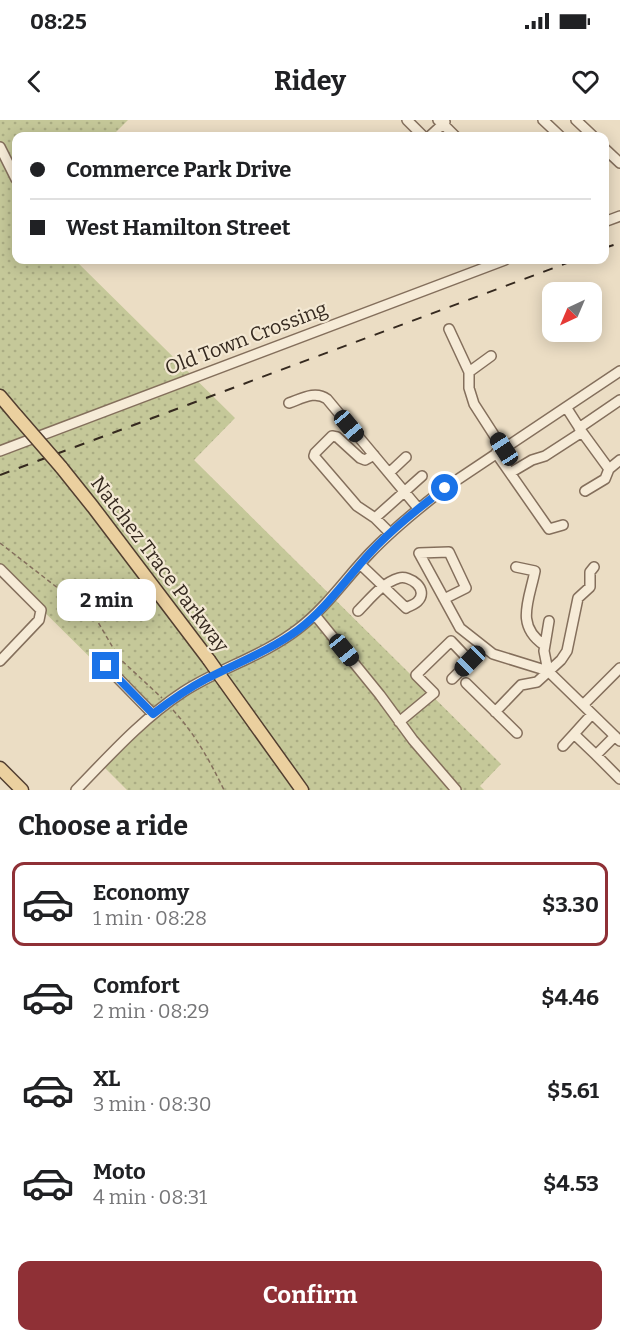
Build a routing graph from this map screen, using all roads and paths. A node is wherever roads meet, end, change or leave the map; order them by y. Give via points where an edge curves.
1 (407, 120) edge
2 (543, 120) edge
3 (576, 120) edge
4 (419, 132) edge
5 (556, 132) edge
6 (589, 132) edge
7 (0, 147) edge
8 (609, 153) edge
9 (620, 163) edge
10 (12, 171) edge
11 (494, 264) edge
12 (449, 329) dead end
13 (491, 356) dead end
14 (620, 371) edge
15 (469, 372) junction
16 (0, 396) edge
17 (620, 400) edge
18 (289, 403) dead end
19 (566, 407) junction
20 (580, 430) junction
21 (0, 451) edge
22 (500, 451) junction
23 (374, 455) junction
24 (406, 458) dead end
25 (620, 460) edge
26 (609, 469) junction
27 (388, 472) junction
28 (510, 473) junction
29 (422, 476) dead end
30 (404, 491) junction
31 (585, 491) dead end
32 (418, 508) junction
33 (375, 518) junction
34 (563, 525) dead end
35 (390, 533) junction
36 (0, 543) edge
37 (360, 564) junction
38 (516, 567) dead end
39 (594, 567) dead end
40 (0, 569) edge
41 (444, 599) junction
42 (358, 611) dead end
43 (315, 615) junction
44 (549, 621) dead end
45 (547, 631) junction
46 (531, 634) junction
47 (544, 645) junction
48 (0, 661) edge
49 (106, 666) dead end
50 (620, 668) edge
51 (548, 671) junction
52 (452, 679) dead end
53 (466, 683) dead end
54 (167, 703) junction
55 (583, 705) junction
56 (495, 711) junction
57 (153, 714) junction
58 (592, 714) junction
59 (399, 722) junction
60 (517, 733) dead end
61 (574, 734) junction
62 (618, 738) edge
63 (563, 746) dead end
64 (596, 755) junction
65 (0, 768) edge
66 (620, 779) edge
67 (22, 790) edge
68 (76, 790) edge
69 (224, 790) edge
70 (302, 790) edge
71 (456, 790) edge

1 - 4 street
2 - 5 street
3 - 6 street
7 - 10 street
8 - 9 street
11 - 21 street, Old Town Crossing
12 - 15 street
13 - 15 street
14 - 19 street
15 - 22 street via 474,404
16 - 70 main road, Natchez Trace Parkway, bridge via 93,507
17 - 20 street
18 - 23 street via 313,394 322,395
19 - 20 street
19 - 22 street
20 - 26 street
20 - 28 street via 545,456
22 - 28 street
22 - 32 street
23 - 27 street
23 - 33 street via 365,460 360,458 332,436 314,456 357,506
24 - 27 street
25 - 26 street
26 - 31 street via 605,479
27 - 30 street
28 - 34 street via 549,529
29 - 30 street
30 - 32 street
30 - 33 street
32 - 35 street
33 - 35 street
35 - 37 street
36 - 54 path via 95,617 119,658
37 - 42 street via 382,586
37 - 43 street
38 - 46 street via 535,571 525,621
39 - 51 street via 590,588 578,598 567,651
40 - 48 street via 41,610 41,616
41 - 41 street via 424,562 419,553 449,552 466,588
41 - 51 street via 460,628 493,654
43 - 54 street via 276,645 203,680
43 - 59 street
44 - 45 street
45 - 46 street
45 - 47 street
46 - 47 street
47 - 51 street
49 - 57 street
50 - 55 street
51 - 55 street
51 - 56 street via 537,682 521,685
52 - 59 street via 470,661 451,641 416,675 434,693
53 - 56 street
54 - 57 street
54 - 69 path via 188,726
55 - 58 street
56 - 60 street
57 - 68 street
58 - 61 street
58 - 62 street
59 - 71 street
61 - 63 street
61 - 64 street
62 - 64 street
64 - 66 street
65 - 67 main road

